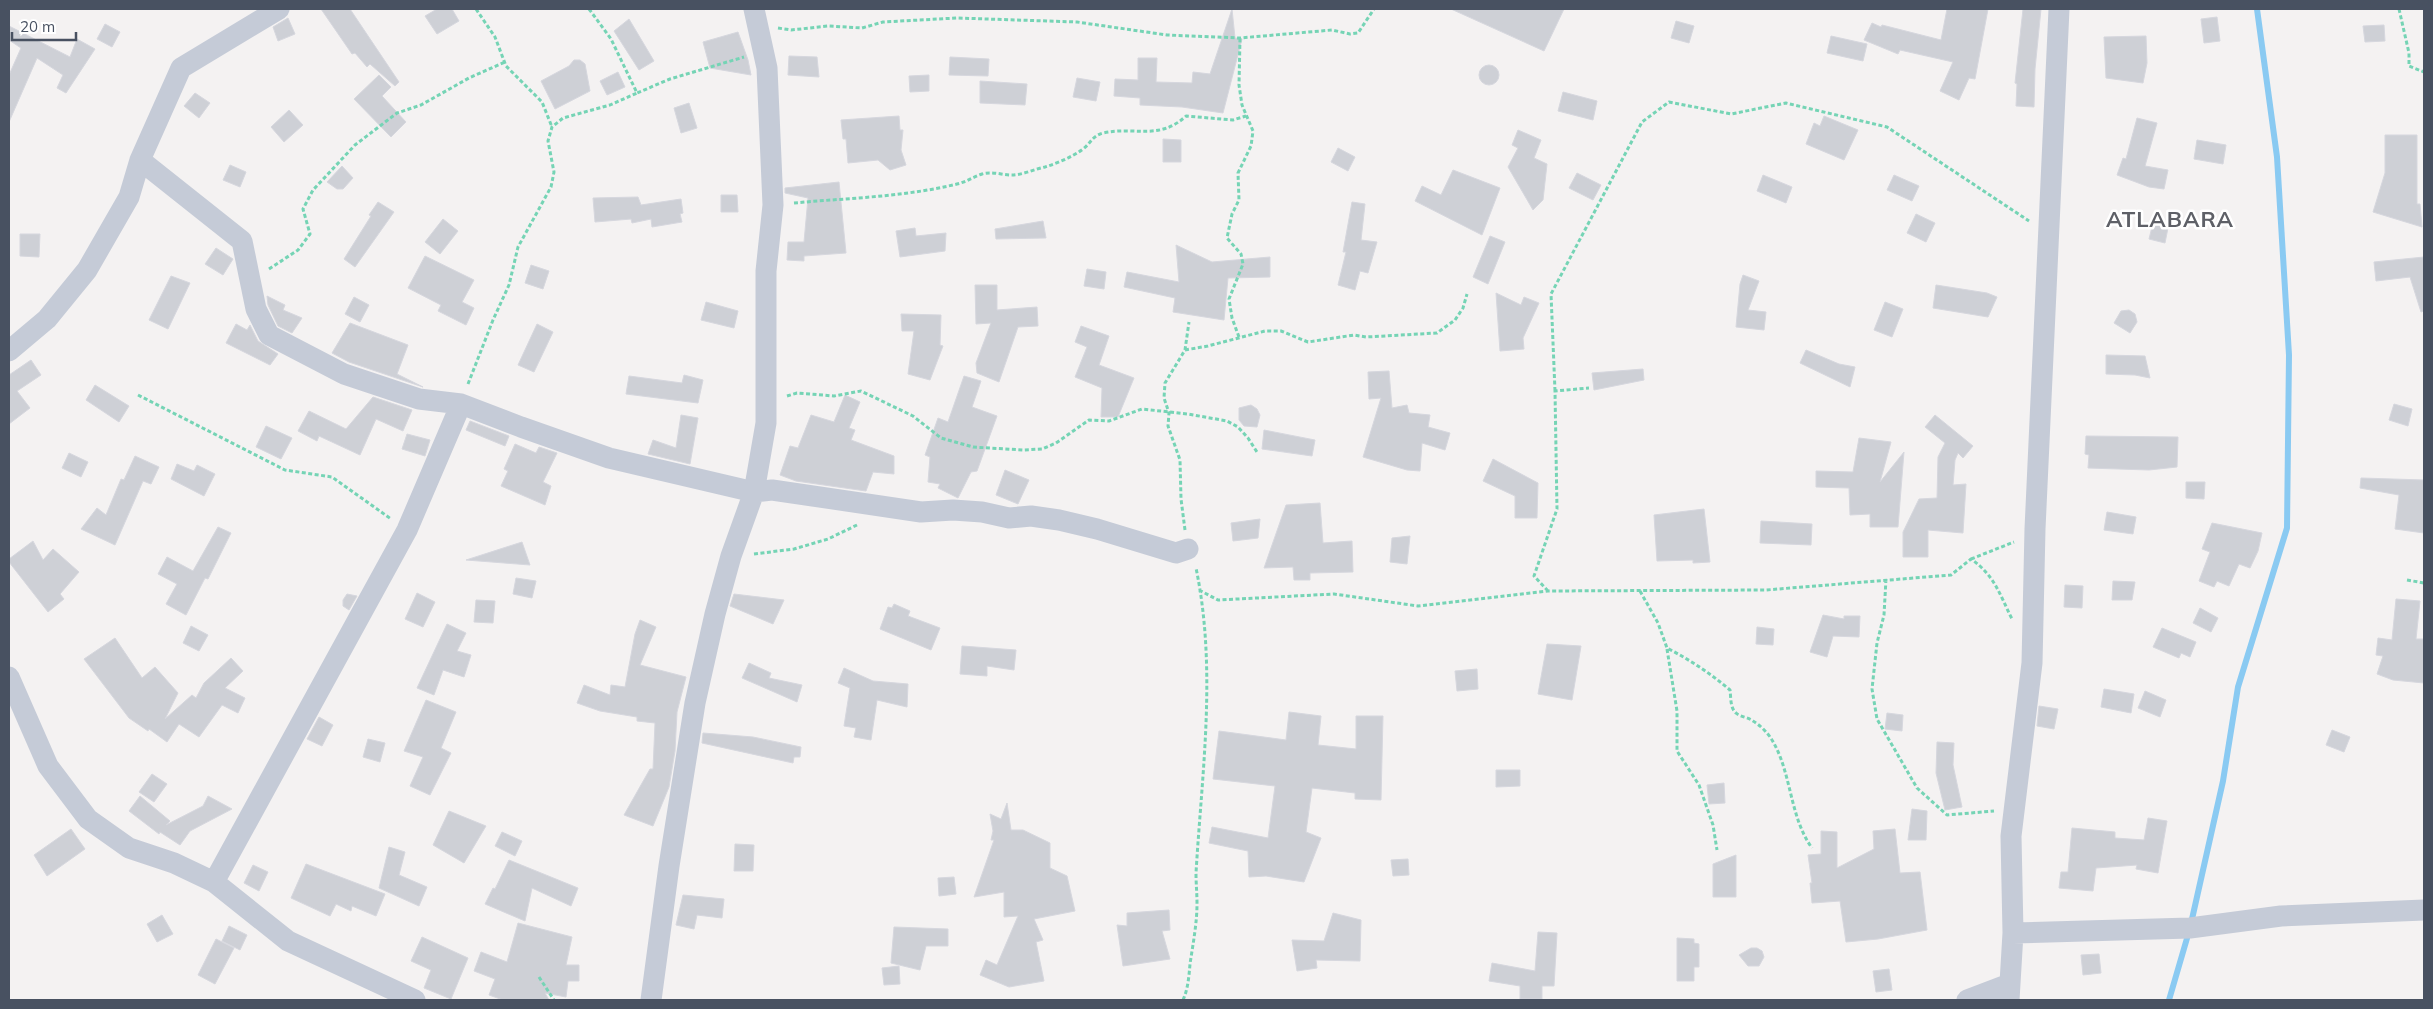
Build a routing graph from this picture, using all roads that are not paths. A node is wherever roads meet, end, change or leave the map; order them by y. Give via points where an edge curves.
1 (279, 9) edge
2 (2059, 9) edge
3 (756, 18) edge
4 (140, 160) junction
5 (9, 351) edge
6 (461, 404) junction
7 (754, 492) junction
8 (1188, 549) road end
9 (9, 677) edge
10 (214, 882) junction
11 (2424, 910) edge
12 (2013, 933) junction
13 (2009, 992) edge
14 (414, 1000) edge
15 (651, 1000) edge
16 (1967, 1000) edge

1 - 4 street via 181,68
2 - 12 street via 2035,529 2032,663 2011,836
3 - 7 street via 767,68 774,205 766,271 766,423
4 - 5 street via 129,197 87,270 47,319
4 - 6 street via 242,241 256,309 269,335 344,374 419,399
6 - 7 street via 609,458
6 - 10 street via 407,530
7 - 8 street via 772,490 921,512 953,510 1009,518 1031,516 1097,529 1176,553
7 - 15 street via 731,556 695,703
9 - 10 street via 48,766 88,819 129,848
10 - 14 street via 288,941
11 - 12 street via 2281,916 2190,928
12 - 13 street
13 - 16 street

